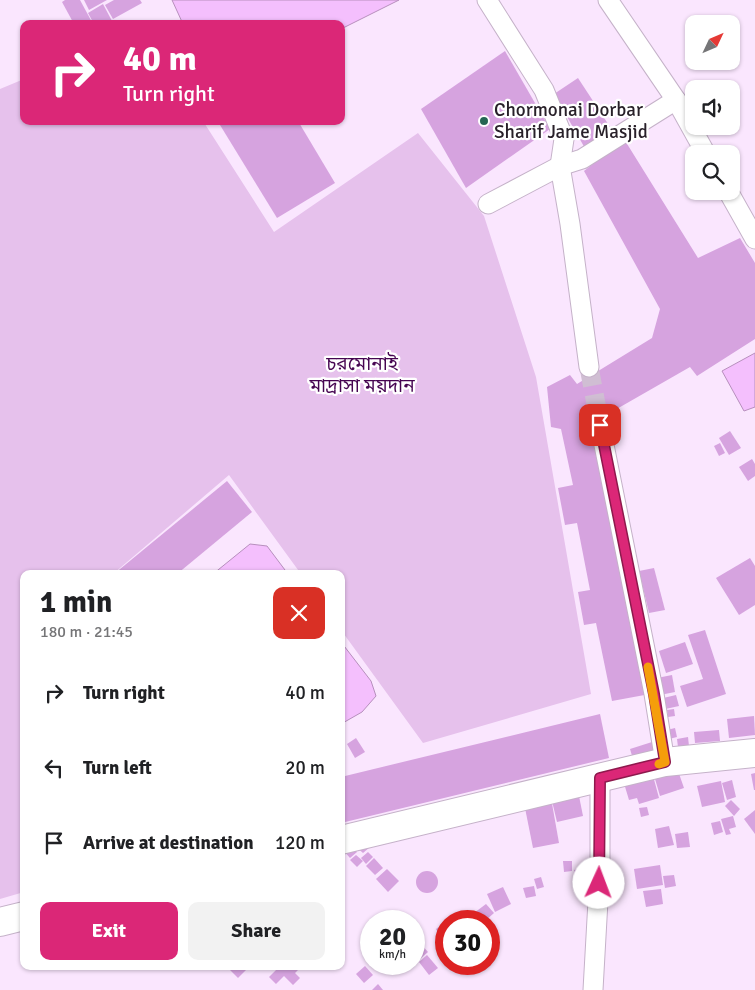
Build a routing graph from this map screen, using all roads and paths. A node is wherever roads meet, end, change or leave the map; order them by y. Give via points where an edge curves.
1 (487, 0) edge
2 (608, 0) edge
3 (676, 100) junction
4 (701, 145) edge
5 (560, 166) junction
6 (733, 200) edge
7 (488, 204) dead end
8 (755, 239) edge
9 (589, 367) tunnel mouth
10 (600, 425) tunnel mouth
11 (755, 753) edge
12 (665, 762) junction
13 (600, 778) junction
14 (345, 839) edge
15 (20, 917) edge
16 (0, 922) edge
17 (593, 990) edge

1 - 5 street via 544,90 564,138
2 - 3 street
3 - 4 street
3 - 5 street via 582,159
5 - 7 street
5 - 9 street
6 - 8 street
10 - 12 street
11 - 12 main road
12 - 13 main road
13 - 14 main road
13 - 17 street via 600,865
15 - 16 main road

